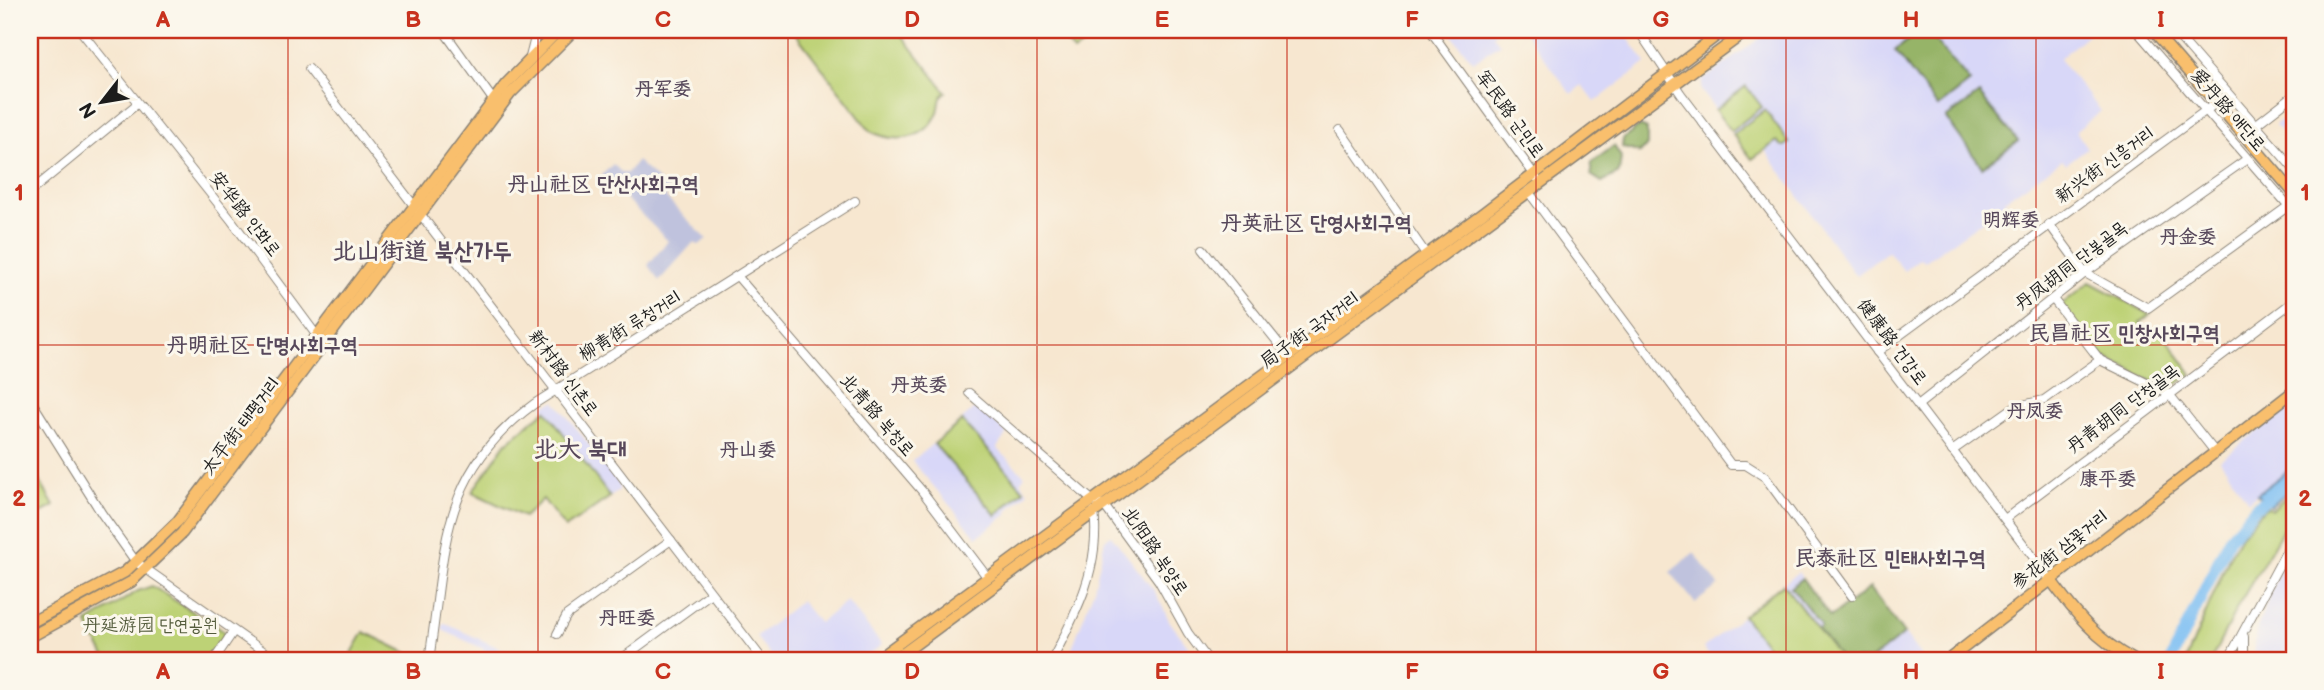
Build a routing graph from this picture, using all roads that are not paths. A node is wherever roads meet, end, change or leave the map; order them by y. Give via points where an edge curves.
1 (80, 30) edge
2 (443, 30) edge
3 (537, 30) edge
4 (559, 30) edge
5 (574, 30) edge
6 (1430, 30) edge
7 (1638, 30) edge
8 (1724, 30) edge
9 (1748, 30) edge
10 (2160, 30) edge
11 (2173, 30) edge
12 (2281, 30) edge
13 (2145, 31) edge
14 (2294, 45) edge
15 (530, 58) junction
16 (309, 69) dead end
17 (1666, 73) junction
18 (524, 78) junction
19 (1674, 84) junction
20 (2294, 95) edge
21 (137, 104) junction
22 (496, 105) junction
23 (2211, 106) junction
24 (2253, 127) junction
25 (1340, 130) dead end
26 (2247, 159) junction
27 (2294, 169) edge
28 (30, 175) edge
29 (1537, 178) junction
30 (2294, 184) edge
31 (38, 185) junction
32 (1528, 191) junction
33 (30, 192) edge
34 (2294, 193) edge
35 (855, 201) dead end
36 (2292, 207) edge
37 (419, 210) junction
38 (2049, 224) junction
39 (1203, 249) dead end
40 (1426, 254) junction
41 (2085, 273) junction
42 (738, 277) junction
43 (2053, 299) junction
44 (2294, 301) edge
45 (321, 341) junction
46 (1877, 352) junction
47 (1288, 355) junction
48 (2100, 360) junction
49 (556, 390) junction
50 (2294, 391) edge
51 (969, 393) dead end
52 (2169, 394) junction
53 (2294, 398) edge
54 (30, 400) edge
55 (1918, 405) junction
56 (1952, 451) junction
57 (2215, 452) junction
58 (1097, 506) junction
59 (2005, 519) junction
60 (2294, 537) edge
61 (671, 540) junction
62 (141, 566) junction
63 (989, 578) junction
64 (2052, 582) junction
65 (711, 593) junction
66 (1852, 596) dead end
67 (30, 623) edge
68 (233, 632) junction
69 (556, 634) dead end
70 (2244, 634) junction
71 (30, 637) edge
72 (2129, 658) edge
73 (214, 660) edge
74 (276, 660) edge
75 (429, 660) edge
76 (620, 660) edge
77 (763, 660) edge
78 (876, 660) edge
79 (894, 660) edge
80 (1052, 660) edge
81 (1208, 660) edge
82 (1948, 660) edge
83 (1958, 660) edge
84 (2228, 660) edge
85 (2244, 660) edge

1 - 21 street, 安华路 안화로 via 129,87
2 - 22 street
3 - 15 street
4 - 15 main road, 太平街 태평거리
5 - 18 main road, 太平街 태평거리
6 - 29 street, 军民路 군민로
7 - 17 street, 健康路 건강로
8 - 17 main road, 局子街 국자거리
9 - 19 main road, 局子街 국자거리
10 - 24 main road, 爱丹路 애단로
11 - 24 street, 爱丹路 애단로
12 - 14 street
13 - 23 main road, 爱丹路 애단로
15 - 18 street
15 - 22 main road, 太平街 태평거리
16 - 37 street, 新村路 신촌로
17 - 19 street, 健康路 건강로
17 - 29 main road, 局子街 국자거리
18 - 22 main road, 太平街 태평거리
19 - 29 main road, 局子街 국자거리
19 - 46 street, 健康路 건강로
20 - 24 street
21 - 31 street
21 - 45 street, 安华路 안화로
22 - 37 main road, 太平街 태평거리
23 - 26 street, 爱丹路 애단로
23 - 34 main road, 爱丹路 애단로
23 - 38 street, 新兴街 신흥거리
24 - 27 street, 爱丹路 애단로
24 - 30 main road, 爱丹路 애단로
25 - 40 street
26 - 36 street, 爱丹路 애단로
26 - 41 street, 丹凤胡同 단봉골목
28 - 31 street
29 - 32 main road, 局子街 국자거리
29 - 40 main road, 局子街 국자거리
31 - 33 street
32 - 58 main road, 局子街 국자거리
32 - 66 street via 1731,465 1746,465 1765,477
35 - 42 street, 柳青街 류청거리
36 - 41 street via 2148,308
37 - 45 main road, 太平街 태평거리
37 - 49 street, 新村路 신촌로
38 - 41 street
38 - 46 street, 新兴街 신흥거리
39 - 47 street
40 - 47 main road, 局子街 국자거리
41 - 43 street, 丹凤胡同 단봉골목
42 - 49 street, 柳青街 류청거리
42 - 63 street, 北青路 북청로 via 922,491
43 - 48 street
43 - 55 street, 丹凤胡同 단봉골목
44 - 52 street, 丹青胡同 단청골목
45 - 62 main road, 太平街 태평거리
46 - 55 street, 健康路 건강로
47 - 58 main road, 局子街 국자거리
48 - 52 street
48 - 56 street via 2045,400 2014,407
49 - 61 street, 新村路 신촌로
49 - 75 street, 柳青街 류청거리 via 500,432 463,485 444,543
50 - 57 main road, 参花街 삼꽃거리
51 - 58 street, 北阳路 북양로
52 - 57 street
52 - 59 street, 丹青胡同 단청골목
53 - 64 main road, 参花街 삼꽃거리
54 - 62 street
55 - 56 street, 健康路 건강로
56 - 59 street, 健康路 건강로
57 - 64 main road, 参花街 삼꽃거리
58 - 63 main road, 局子街 국자거리
58 - 79 main road, 局子街 국자거리
58 - 80 street via 1097,541 1090,575
58 - 81 street, 北阳路 북양로 via 1159,581
59 - 64 street, 健康路 건강로
60 - 70 street
61 - 65 street, 新村路 신촌로
61 - 69 street via 567,615
62 - 67 main road, 太平街 태평거리
62 - 68 street
62 - 71 main road, 太平街 태평거리 via 101,600
63 - 78 main road, 局子街 국자거리
64 - 72 main road, 健康路 건강로 via 2081,622
64 - 82 main road, 参花街 삼꽃거리
64 - 83 main road, 参花街 삼꽃거리
65 - 76 street
65 - 77 street, 新村路 신촌로
68 - 73 street
68 - 74 street
70 - 84 street
70 - 85 street

